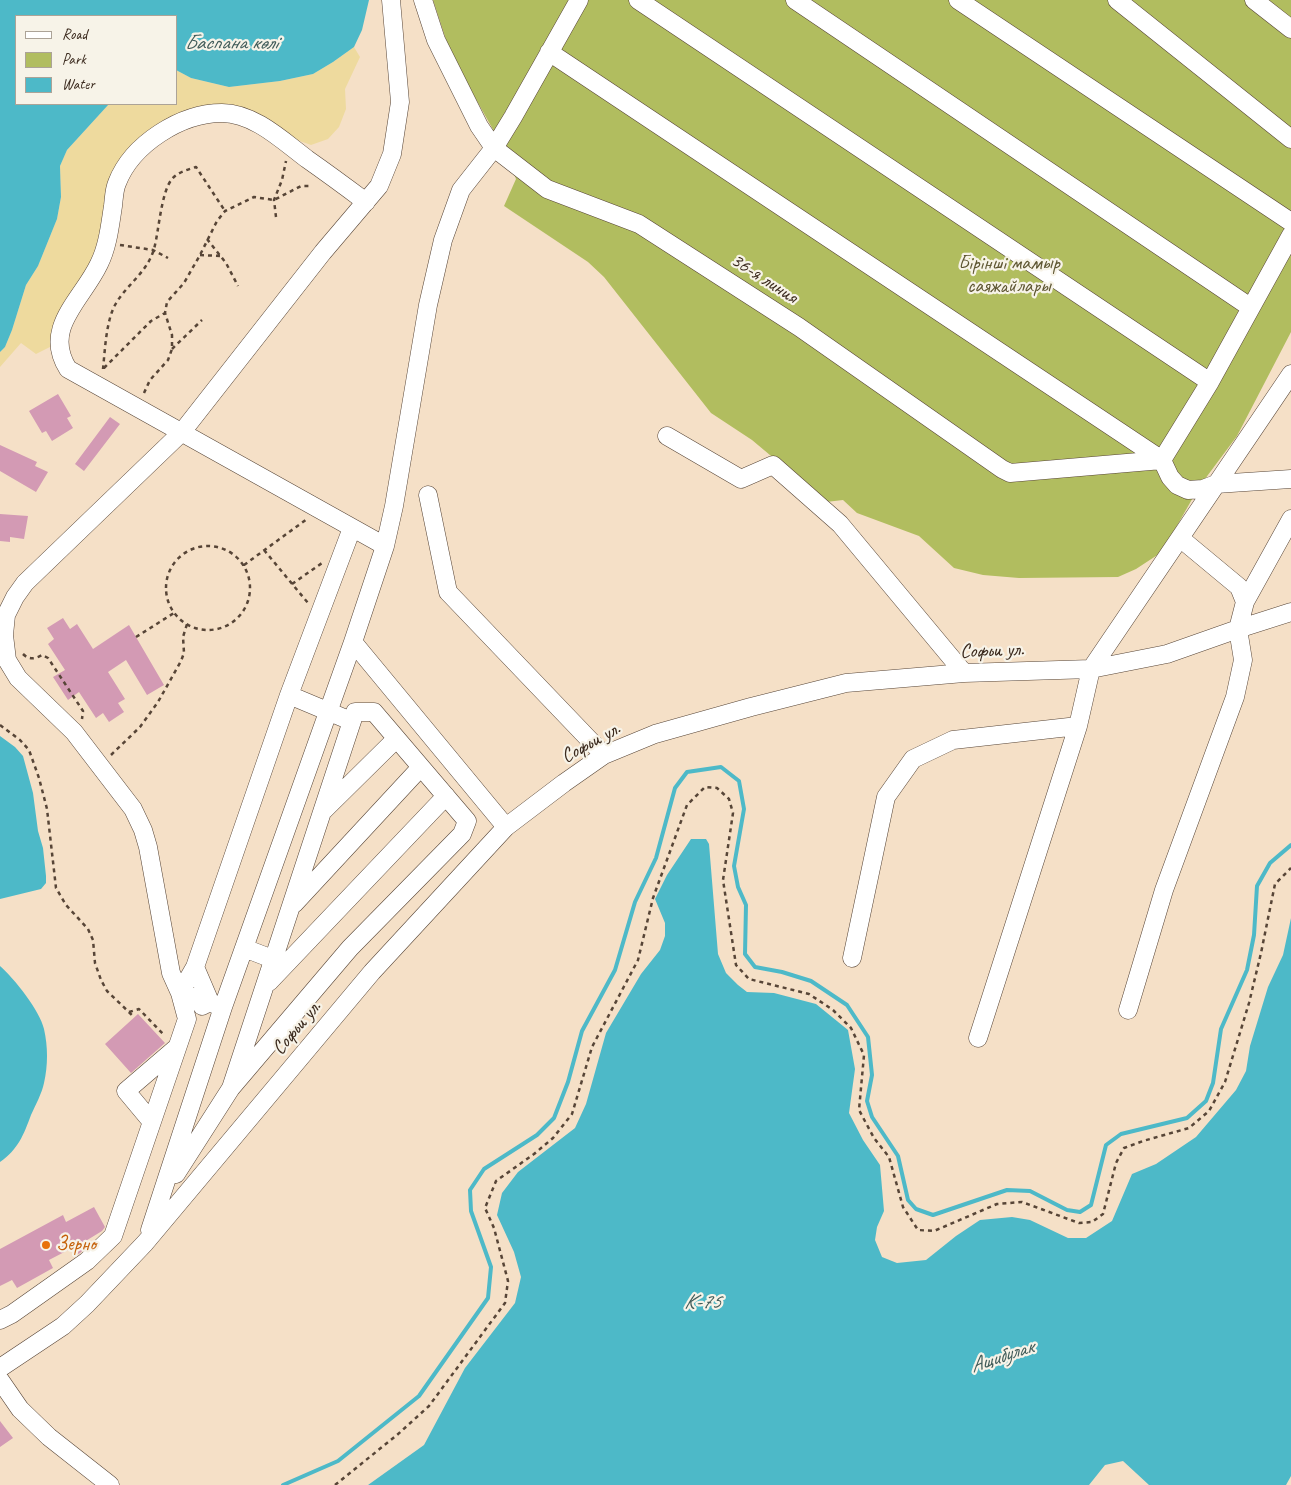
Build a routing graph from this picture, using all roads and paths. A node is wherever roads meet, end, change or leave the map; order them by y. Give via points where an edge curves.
1 (391, 0) edge
2 (424, 0) edge
3 (579, 0) edge
4 (638, 0) edge
5 (795, 0) edge
6 (958, 0) edge
7 (1117, 0) edge
8 (1254, 0) edge
9 (1291, 29) edge
10 (549, 52) junction
11 (1291, 138) edge
12 (494, 148) junction
13 (286, 160) dead end
14 (309, 186) dead end
15 (274, 200) junction
16 (366, 202) junction
17 (226, 211) junction
18 (276, 217) dead end
19 (1291, 222) edge
20 (1291, 235) edge
21 (207, 239) junction
22 (107, 242) junction
23 (153, 250) junction
24 (200, 254) junction
25 (220, 256) junction
26 (168, 258) dead end
27 (238, 286) dead end
28 (1250, 307) junction
29 (165, 313) junction
30 (202, 320) dead end
31 (172, 349) junction
32 (1291, 374) edge
33 (97, 375) junction
34 (1210, 382) junction
35 (137, 407) junction
36 (182, 432) junction
37 (667, 436) dead end
38 (1162, 460) junction
39 (1291, 479) edge
40 (1216, 484) junction
41 (428, 495) dead end
42 (320, 509) junction
43 (1291, 519) edge
44 (352, 528) junction
45 (1180, 538) junction
46 (385, 546) junction
47 (344, 549) junction
48 (264, 550) junction
49 (244, 566) junction
50 (292, 584) junction
51 (1245, 602) junction
52 (1291, 612) edge
53 (174, 613) junction
54 (319, 617) junction
55 (186, 624) junction
56 (1238, 629) junction
57 (136, 637) dead end
58 (353, 642) junction
59 (21, 652) dead end
60 (1091, 669) junction
61 (964, 673) junction
62 (289, 695) junction
63 (328, 712) junction
64 (351, 722) junction
65 (0, 725) edge
66 (1078, 726) junction
67 (74, 732) junction
68 (396, 738) junction
69 (604, 756) junction
70 (100, 766) junction
71 (421, 767) junction
72 (446, 796) junction
73 (322, 813) junction
74 (506, 827) junction
75 (1291, 868) edge
76 (290, 908) junction
77 (244, 948) junction
78 (852, 958) dead end
79 (280, 962) junction
80 (195, 967) junction
81 (180, 993) junction
82 (216, 1005) junction
83 (1128, 1010) dead end
84 (129, 1012) junction
85 (134, 1017) dead end
86 (187, 1019) junction
87 (978, 1038) dead end
88 (176, 1048) junction
89 (231, 1088) junction
90 (152, 1121) junction
91 (163, 1193) junction
92 (145, 1243) junction
93 (0, 1320) edge
94 (0, 1368) edge
95 (0, 1380) edge
96 (110, 1485) edge
97 (335, 1485) edge

1 - 16 street via 400,102 392,154 379,186
2 - 12 street, 36-я линия via 441,48 478,126
3 - 10 street
4 - 34 street
5 - 28 street
6 - 19 street
7 - 11 street
8 - 9 street
10 - 12 street
10 - 38 street
12 - 38 street, 36-я линия via 547,189 639,224 800,327 1002,469 1010,472
12 - 46 street via 461,190 443,240 428,305
13 - 15 path
14 - 15 path via 301,186
15 - 17 path via 254,197
15 - 18 path
16 - 22 street via 269,130 246,118 223,113 200,116 159,132 134,154 116,184
16 - 36 street
17 - 21 path
17 - 23 path via 196,167 181,172 172,179 165,194
20 - 28 street
21 - 24 path
21 - 25 path
22 - 23 path
22 - 33 street via 99,265 62,325 58,343 68,369
23 - 26 path
23 - 33 path via 146,268 115,304 110,315
24 - 25 path
24 - 29 path via 184,284 167,302
25 - 27 path
28 - 34 street
29 - 31 path via 172,335
29 - 33 path via 151,320
30 - 31 path
31 - 35 path via 168,360 150,380
32 - 40 street
33 - 35 street
34 - 38 street
35 - 36 street
36 - 42 street
36 - 67 street via 25,583 6,615 7,660 18,678
37 - 61 street via 741,479 773,465 840,524
38 - 40 street via 1170,477 1188,490
39 - 40 street
40 - 45 street
41 - 69 street via 448,592
42 - 44 street
42 - 48 path
43 - 51 street
44 - 46 street
44 - 47 street
45 - 51 street via 1239,587
45 - 60 street
46 - 58 street
47 - 50 path
47 - 54 street
48 - 49 path
48 - 50 path
49 - 53 path via 222,548 202,546 184,553 168,574 168,601
49 - 55 path via 250,593 237,618 212,630
50 - 54 path
51 - 56 street
52 - 56 street, Софьи ул.
53 - 55 path
53 - 57 path
54 - 62 street
55 - 70 path via 184,653 158,702 140,726
56 - 60 street, Софьи ул. via 1167,654
56 - 83 street via 1243,660 1234,697 1164,890
58 - 63 street
58 - 74 street
59 - 67 path via 34,659 48,658 83,711 82,720
60 - 61 street, Софьи ул.
60 - 66 street
61 - 69 street, Софьи ул. via 846,683 656,734
62 - 63 street
62 - 80 street
63 - 64 street
63 - 77 street
64 - 68 street via 355,712 374,712
64 - 73 street
65 - 84 path via 29,750 48,809 56,888 66,905 88,929 101,980
66 - 78 street via 953,740 913,759 886,797
66 - 87 street
67 - 70 street
68 - 71 street
68 - 73 street
69 - 74 street, Софьи ул.
70 - 81 street via 133,809 143,830 171,973
71 - 72 street
71 - 76 street
72 - 79 street
72 - 89 street via 467,820 462,834 350,948
73 - 76 street
74 - 92 street, Софьи ул. via 372,972
75 - 97 path via 1275,884 1249,1003 1226,1082 1209,1111 1189,1128 1124,1148 1116,1163 1102,1214 1092,1222 1079,1223 1022,1202 997,1204 934,1231 918,1230 903,1208 889,1157 859,1110 864,1055 851,1028 833,1010 808,994 749,978 736,965 724,880 733,813 729,799 717,788 705,787 688,805 653,898 638,960 592,1047 572,1114 553,1138 496,1181 485,1208 494,1228 508,1281 505,1303 429,1406
76 - 79 street
77 - 79 street
77 - 82 street
79 - 89 street via 265,986
80 - 81 street
80 - 82 street
81 - 82 street
81 - 86 street
82 - 86 street via 191,1011
82 - 91 street
84 - 85 path
84 - 88 path via 139,1009
86 - 88 street
88 - 90 street
88 - 90 street via 126,1091
89 - 91 street
90 - 93 street via 113,1236 87,1261
91 - 92 street
92 - 94 street, Софьи ул. via 63,1326
95 - 96 street via 20,1409 49,1437

